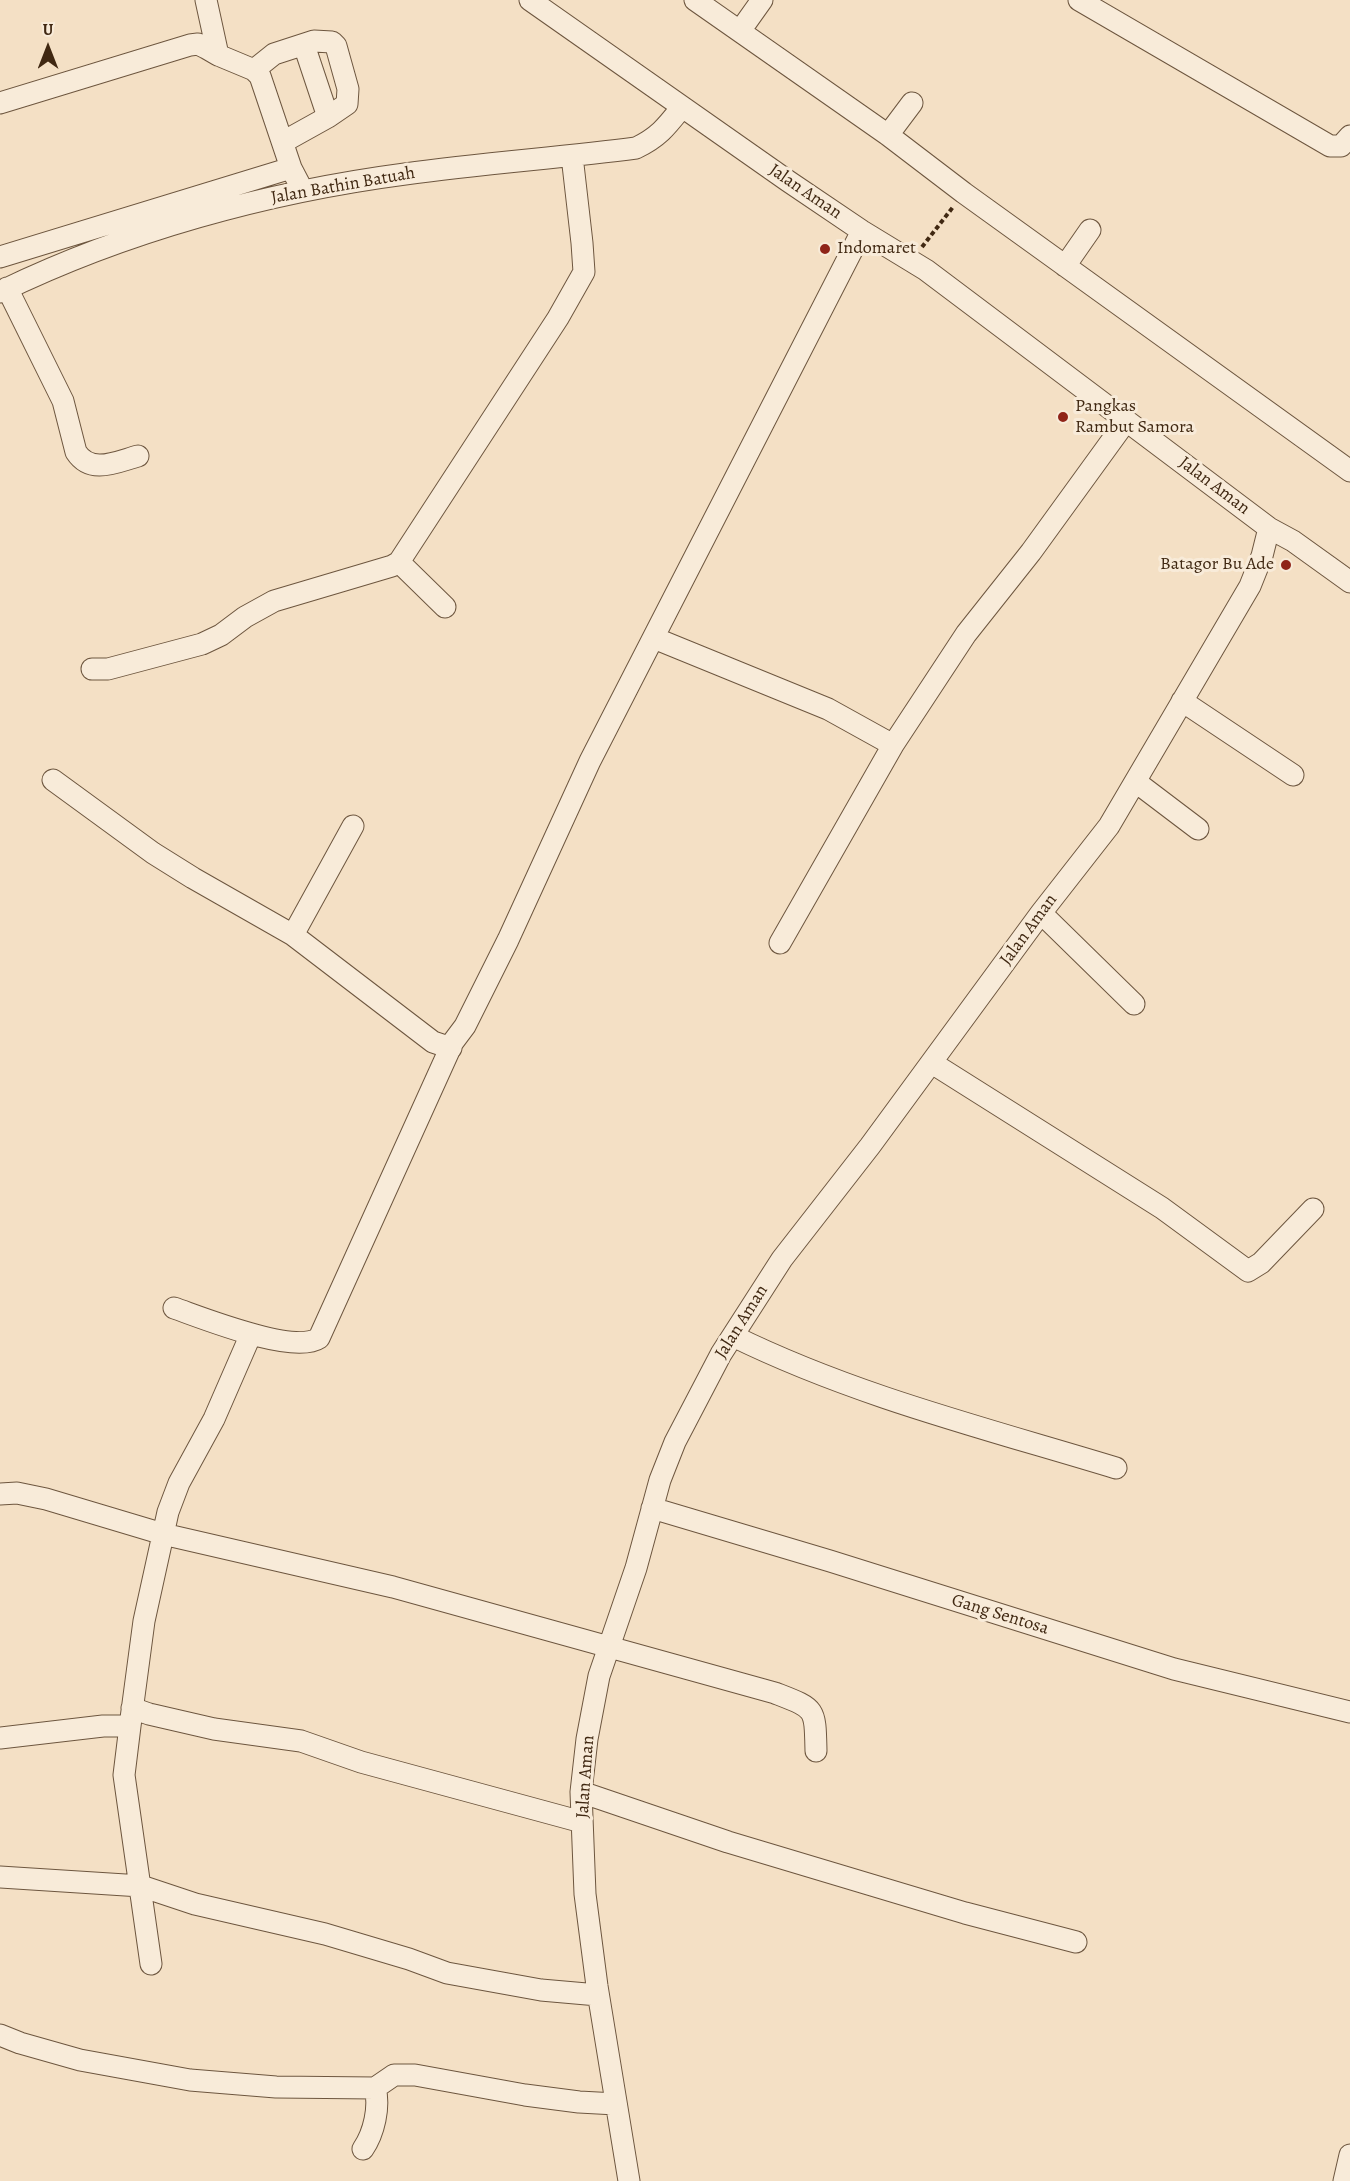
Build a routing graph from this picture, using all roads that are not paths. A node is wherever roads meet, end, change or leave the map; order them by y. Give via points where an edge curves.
1 (206, 0) edge
2 (530, 0) edge
3 (695, 0) edge
4 (762, 0) edge
5 (1079, 0) edge
6 (740, 32) junction
7 (304, 45) junction
8 (219, 55) junction
9 (254, 70) junction
10 (0, 103) edge
11 (912, 103) dead end
12 (682, 106) junction
13 (328, 117) junction
14 (888, 135) junction
15 (1350, 136) edge
16 (283, 142) junction
17 (572, 156) junction
18 (291, 168) junction
19 (303, 191) junction
20 (1090, 230) dead end
21 (862, 231) junction
22 (0, 257) edge
23 (1065, 266) junction
24 (3, 290) edge
25 (1126, 421) junction
26 (138, 456) dead end
27 (1350, 471) edge
28 (1269, 528) junction
29 (399, 562) junction
30 (1350, 582) edge
31 (445, 607) dead end
32 (654, 638) junction
33 (92, 669) dead end
34 (1182, 701) junction
35 (893, 744) junction
36 (1293, 775) dead end
37 (53, 780) dead end
38 (1136, 782) junction
39 (353, 826) dead end
40 (1198, 829) dead end
41 (1041, 913) junction
42 (293, 935) junction
43 (780, 943) dead end
44 (1134, 1004) dead end
45 (451, 1048) junction
46 (932, 1063) junction
47 (1313, 1209) dead end
48 (174, 1308) dead end
49 (251, 1334) junction
50 (734, 1336) junction
51 (1116, 1468) dead end
52 (0, 1494) edge
53 (652, 1508) junction
54 (163, 1533) junction
55 (609, 1647) junction
56 (1350, 1712) edge
57 (131, 1717) junction
58 (0, 1738) edge
59 (816, 1751) dead end
60 (581, 1791) junction
61 (582, 1822) junction
62 (0, 1876) edge
63 (141, 1886) junction
64 (1076, 1942) dead end
65 (151, 1964) dead end
66 (598, 1995) junction
67 (0, 2035) edge
68 (375, 2088) junction
69 (616, 2104) junction
70 (363, 2149) dead end
71 (1350, 2155) edge
72 (628, 2181) edge
73 (1344, 2181) edge

1 - 8 street
2 - 12 street, Jalan Aman
3 - 6 street
4 - 6 street
5 - 15 street via 1330,146 1341,146
6 - 14 street
7 - 9 street via 274,54
7 - 13 street
7 - 13 street via 332,42 336,46 348,97 347,104
8 - 9 street
8 - 10 street via 198,44 190,45
9 - 16 street via 262,80
11 - 14 street
12 - 17 street, Jalan Bathin Batuah via 654,140 636,148
12 - 21 street, Jalan Aman
13 - 16 street
14 - 23 street
16 - 18 street
17 - 19 street, Jalan Bathin Batuah via 405,174
17 - 29 street via 584,272
18 - 19 street
18 - 22 street
19 - 24 street, Jalan Bathin Batuah via 145,233
20 - 23 street
21 - 25 street, Jalan Aman via 926,270
21 - 32 street
23 - 27 street
24 - 26 street via 63,401 79,457 85,463 99,466
25 - 28 street, Jalan Aman
25 - 35 street via 966,634
28 - 30 street
28 - 34 street, Jalan Aman via 1250,586
29 - 31 street
29 - 33 street via 274,601 202,644 108,669
32 - 35 street via 828,710
32 - 45 street via 590,761 508,940
34 - 36 street
34 - 38 street, Jalan Aman
35 - 43 street
37 - 42 street via 153,853
38 - 40 street
38 - 41 street, Jalan Aman via 1109,826
39 - 42 street
41 - 44 street
41 - 46 street, Jalan Aman
42 - 45 street via 432,1042
45 - 49 street via 319,1338 309,1343
46 - 47 street via 1161,1208 1248,1271 1261,1263
46 - 50 street, Jalan Aman via 782,1259
48 - 49 street
49 - 54 street via 214,1419 179,1483
50 - 51 street via 851,1386
50 - 53 street, Jalan Aman via 675,1442
52 - 54 street via 46,1499
53 - 55 street, Jalan Aman
53 - 56 street, Gang Sentosa via 1174,1669
54 - 55 street via 393,1587
54 - 57 street via 144,1621
55 - 59 street via 803,1704 815,1719
55 - 60 street, Jalan Aman via 599,1676
57 - 58 street via 119,1725
57 - 61 street via 149,1714 214,1729 301,1741 361,1762
57 - 63 street via 124,1775
60 - 61 street, Jalan Aman
60 - 64 street via 739,1846 965,1914
61 - 66 street, Jalan Aman via 585,1894
62 - 63 street
63 - 65 street
63 - 66 street via 195,1904 325,1934 447,1973 541,1990
66 - 69 street, Jalan Aman
67 - 68 street via 71,2058 170,2078 276,2087
68 - 69 street via 394,2075 415,2075 525,2095
68 - 70 street via 378,2100
69 - 72 street, Jalan Aman
71 - 73 street

